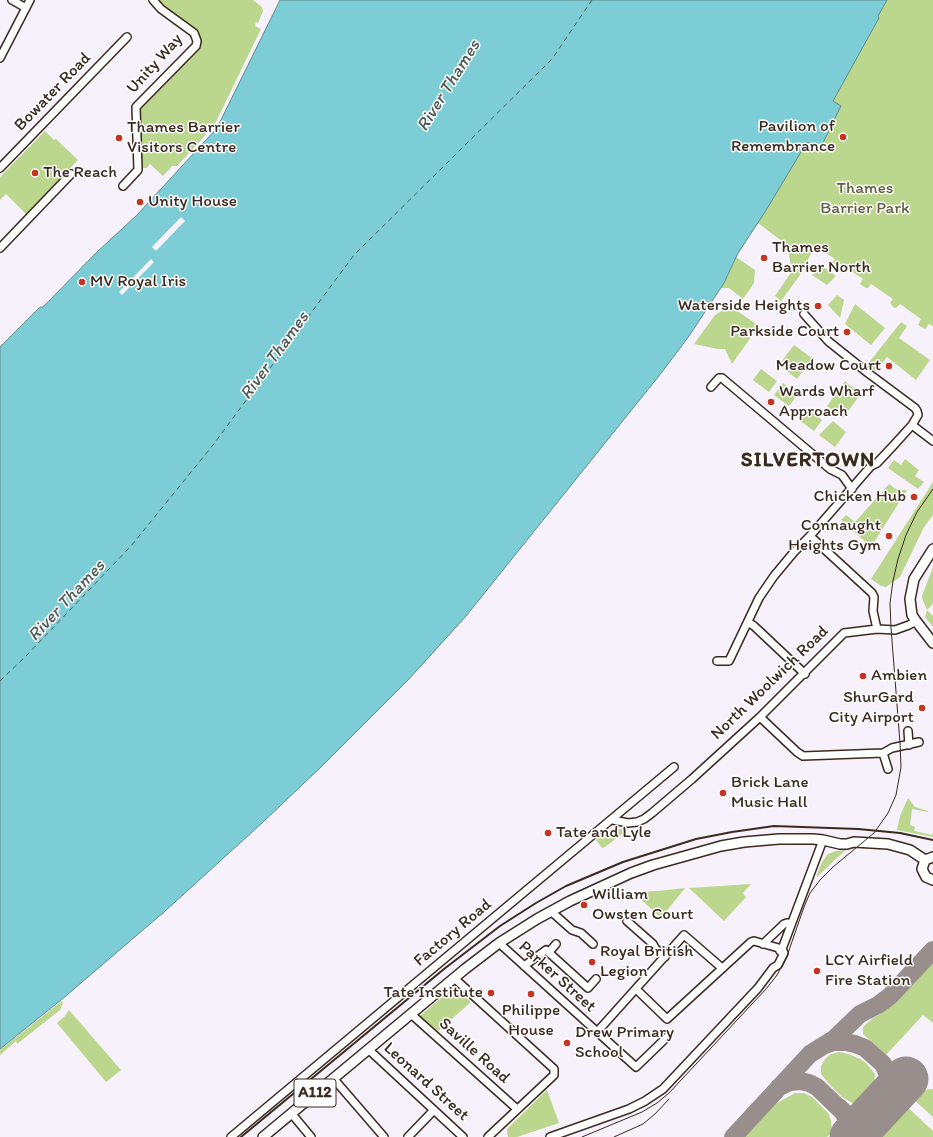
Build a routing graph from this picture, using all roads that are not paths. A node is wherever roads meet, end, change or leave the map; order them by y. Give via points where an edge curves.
1 (12, 0) edge
2 (30, 0) edge
3 (154, 0) edge
4 (26, 8) junction
5 (127, 37) dead end
6 (0, 58) edge
7 (0, 168) edge
8 (71, 174) dead end
9 (123, 186) dead end
10 (0, 248) edge
11 (804, 314) dead end
12 (711, 387) dead end
13 (912, 425) junction
14 (933, 441) edge
15 (852, 489) junction
16 (810, 536) junction
17 (933, 549) edge
18 (916, 621) junction
19 (748, 622) junction
20 (877, 629) junction
21 (933, 643) edge
22 (718, 661) dead end
23 (805, 674) junction
24 (760, 717) junction
25 (908, 731) dead end
26 (919, 742) dead end
27 (909, 745) junction
28 (884, 753) junction
29 (674, 767) dead end
30 (888, 769) dead end
31 (613, 820) junction
32 (823, 840) junction
33 (929, 858) edge
34 (933, 880) edge
35 (552, 911) junction
36 (627, 922) dead end
37 (791, 924) junction
38 (773, 936) junction
39 (499, 943) junction
40 (556, 944) dead end
41 (593, 944) dead end
42 (763, 944) junction
43 (772, 946) junction
44 (782, 949) junction
45 (549, 952) junction
46 (665, 957) junction
47 (524, 966) junction
48 (722, 968) junction
49 (454, 978) junction
50 (596, 979) dead end
51 (636, 989) junction
52 (411, 1014) junction
53 (597, 1032) junction
54 (667, 1037) dead end
55 (368, 1049) junction
56 (333, 1078) junction
57 (517, 1109) junction
58 (434, 1110) junction
59 (291, 1113) junction
60 (231, 1137) edge
61 (263, 1137) edge
62 (311, 1137) edge
63 (384, 1137) edge
64 (408, 1137) edge
65 (463, 1137) edge
66 (488, 1137) edge
67 (550, 1137) edge

1 - 4 street
2 - 4 street
3 - 9 street, Unity Way via 161,9 194,33 197,41 196,46 135,109 138,170
4 - 6 street
5 - 7 street, Bowater Road
8 - 10 street
11 - 13 street via 828,341 915,408 918,415
12 - 15 street via 722,378 830,469 842,475
13 - 14 street
13 - 15 street
15 - 16 street
16 - 19 street via 774,576 759,598
16 - 20 street via 872,593
17 - 18 main road via 913,583 910,599 912,615
18 - 20 street, North Woolwich Road via 895,630
18 - 21 main road
19 - 22 street via 729,661
19 - 23 street
20 - 23 street, North Woolwich Road via 844,633
23 - 24 street, North Woolwich Road
24 - 28 street via 803,756
24 - 31 street, North Woolwich Road via 692,780 644,819 628,823
25 - 27 street
26 - 27 street
27 - 28 street via 892,748
28 - 30 street
29 - 31 street, Factory Road
31 - 60 street, Factory Road
32 - 33 main road, A112 via 840,844 888,844
32 - 35 main road, A112 via 778,839 721,846 653,865
32 - 37 street
33 - 34 main road, A112 via 923,864 923,873
35 - 39 main road, A112
35 - 41 street via 572,930 581,933
36 - 46 street
37 - 38 street via 784,924
37 - 44 street
38 - 42 street
38 - 43 street
39 - 47 street, Parker Street
39 - 49 main road, A112
40 - 45 street
42 - 43 street
42 - 48 street via 751,942
43 - 44 street
44 - 67 street via 784,954 778,965 657,1093 628,1109
45 - 47 street via 546,950
45 - 50 street via 588,988
46 - 48 street via 684,935
46 - 51 street
47 - 53 street, Parker Street
48 - 51 street via 667,1018
49 - 52 main road, A112
49 - 57 street via 554,1069 554,1075
51 - 53 street
52 - 55 main road, A112
52 - 57 street, Saville Road
53 - 54 street, Parker Street via 636,1067
55 - 56 main road, A112
55 - 58 street, Leonard Street
56 - 59 main road, A112
56 - 63 street
57 - 66 street
58 - 64 street
58 - 65 street, Leonard Street
59 - 61 main road, A112
59 - 62 street

